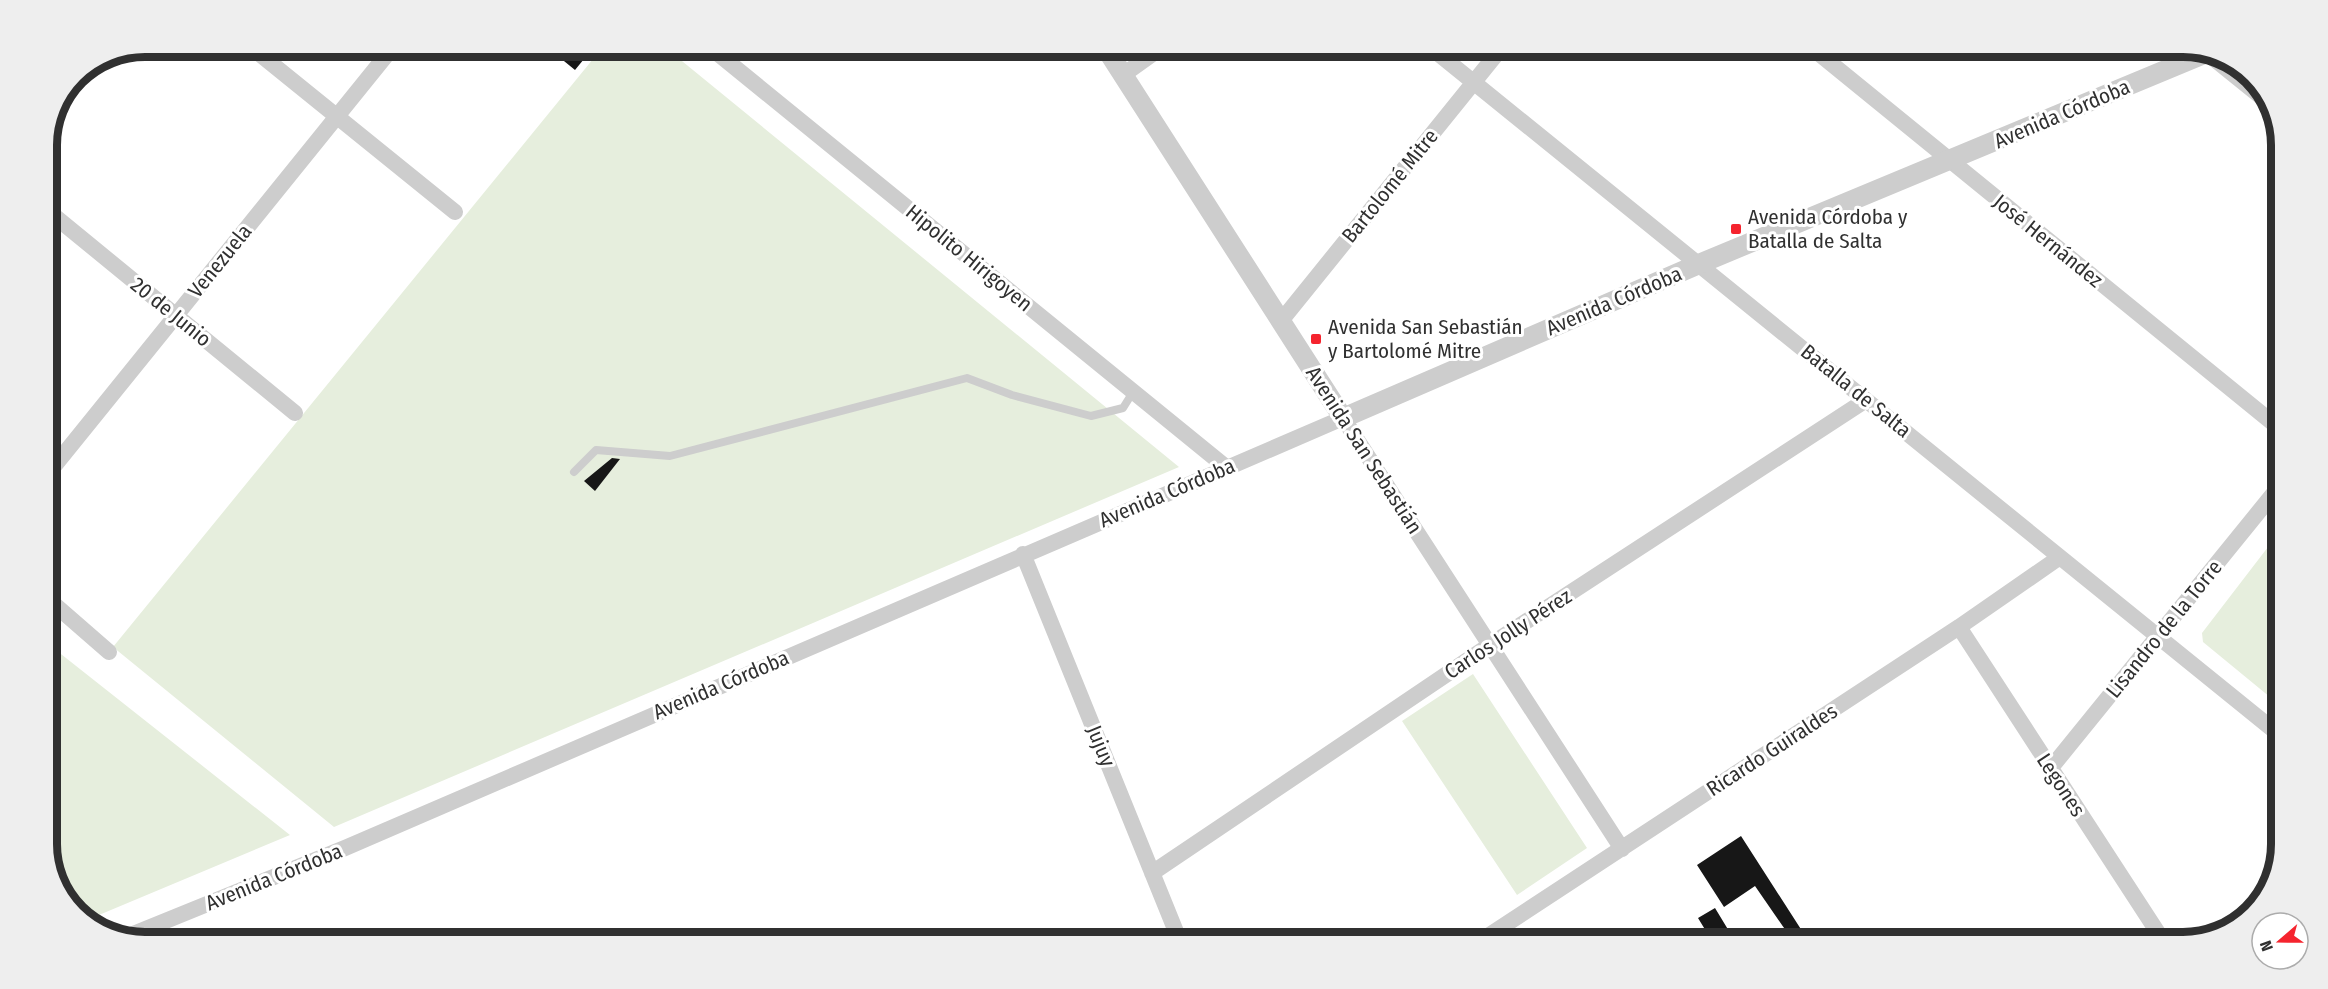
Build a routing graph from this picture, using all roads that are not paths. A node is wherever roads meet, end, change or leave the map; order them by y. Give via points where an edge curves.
1 (263, 57) edge
2 (385, 57) edge
3 (722, 57) edge
4 (1111, 57) edge
5 (1148, 57) edge
6 (1443, 57) edge
7 (1494, 57) edge
8 (1823, 57) edge
9 (2196, 58) edge
10 (2222, 66) edge
11 (1123, 75) junction
12 (1474, 82) junction
13 (2250, 89) edge
14 (337, 117) junction
15 (1950, 161) junction
16 (455, 212) dead end
17 (57, 218) edge
18 (1699, 264) junction
19 (176, 316) junction
20 (1281, 321) junction
21 (1133, 392) junction
22 (1866, 400) junction
23 (295, 413) dead end
24 (1343, 418) junction
25 (2271, 423) edge
26 (57, 463) edge
27 (1227, 468) junction
28 (574, 472) dead end
29 (2271, 497) edge
30 (1023, 554) junction
31 (2060, 557) junction
32 (57, 607) edge
33 (1959, 627) junction
34 (2159, 636) junction
35 (1490, 645) junction
36 (109, 652) dead end
37 (2271, 728) edge
38 (2050, 769) junction
39 (1622, 849) junction
40 (1152, 873) junction
41 (140, 931) edge
42 (1176, 932) edge
43 (1494, 932) edge
44 (2157, 932) edge

1 - 14 street
2 - 14 street, Venezuela
3 - 21 street, Hipolito Hirigoyen
4 - 11 street, Avenida San Sebastián
5 - 11 street
6 - 12 street, Batalla de Salta
7 - 12 street, Bartolomé Mitre
8 - 15 street, José Hernández
9 - 15 street, Avenida Córdoba
10 - 13 street
11 - 20 street, Avenida San Sebastián
12 - 18 street, Batalla de Salta
12 - 20 street, Bartolomé Mitre
14 - 16 street
14 - 19 street, Venezuela
15 - 18 street, Avenida Córdoba
15 - 25 street, José Hernández
17 - 19 street, 20 de Junio
18 - 22 street, Batalla de Salta
18 - 24 street, Avenida Córdoba
19 - 23 street, 20 de Junio
19 - 26 street, Venezuela
20 - 24 street, Avenida San Sebastián
21 - 27 street, Hipolito Hirigoyen
21 - 28 lane via 1123,408 1091,416 1012,395 967,378 670,456 596,450
22 - 31 street, Batalla de Salta
22 - 35 street, Carlos Jolly Pérez
24 - 27 street, Avenida Córdoba
24 - 35 street, Avenida San Sebastián
27 - 30 street, Avenida Córdoba
29 - 34 street, Lisandro de la Torre
30 - 40 street, Jujuy
30 - 41 street, Avenida Córdoba via 345,848
31 - 33 street, Ricardo Guiraldes
31 - 34 street, Batalla de Salta
32 - 36 street
33 - 38 street, Legones
33 - 39 street, Ricardo Guiraldes
34 - 37 street, Batalla de Salta
34 - 38 street, Lisandro de la Torre
35 - 39 street, Avenida San Sebastián
35 - 40 street, Carlos Jolly Pérez
38 - 44 street, Legones
39 - 43 street, Ricardo Guiraldes
40 - 42 street, Jujuy

